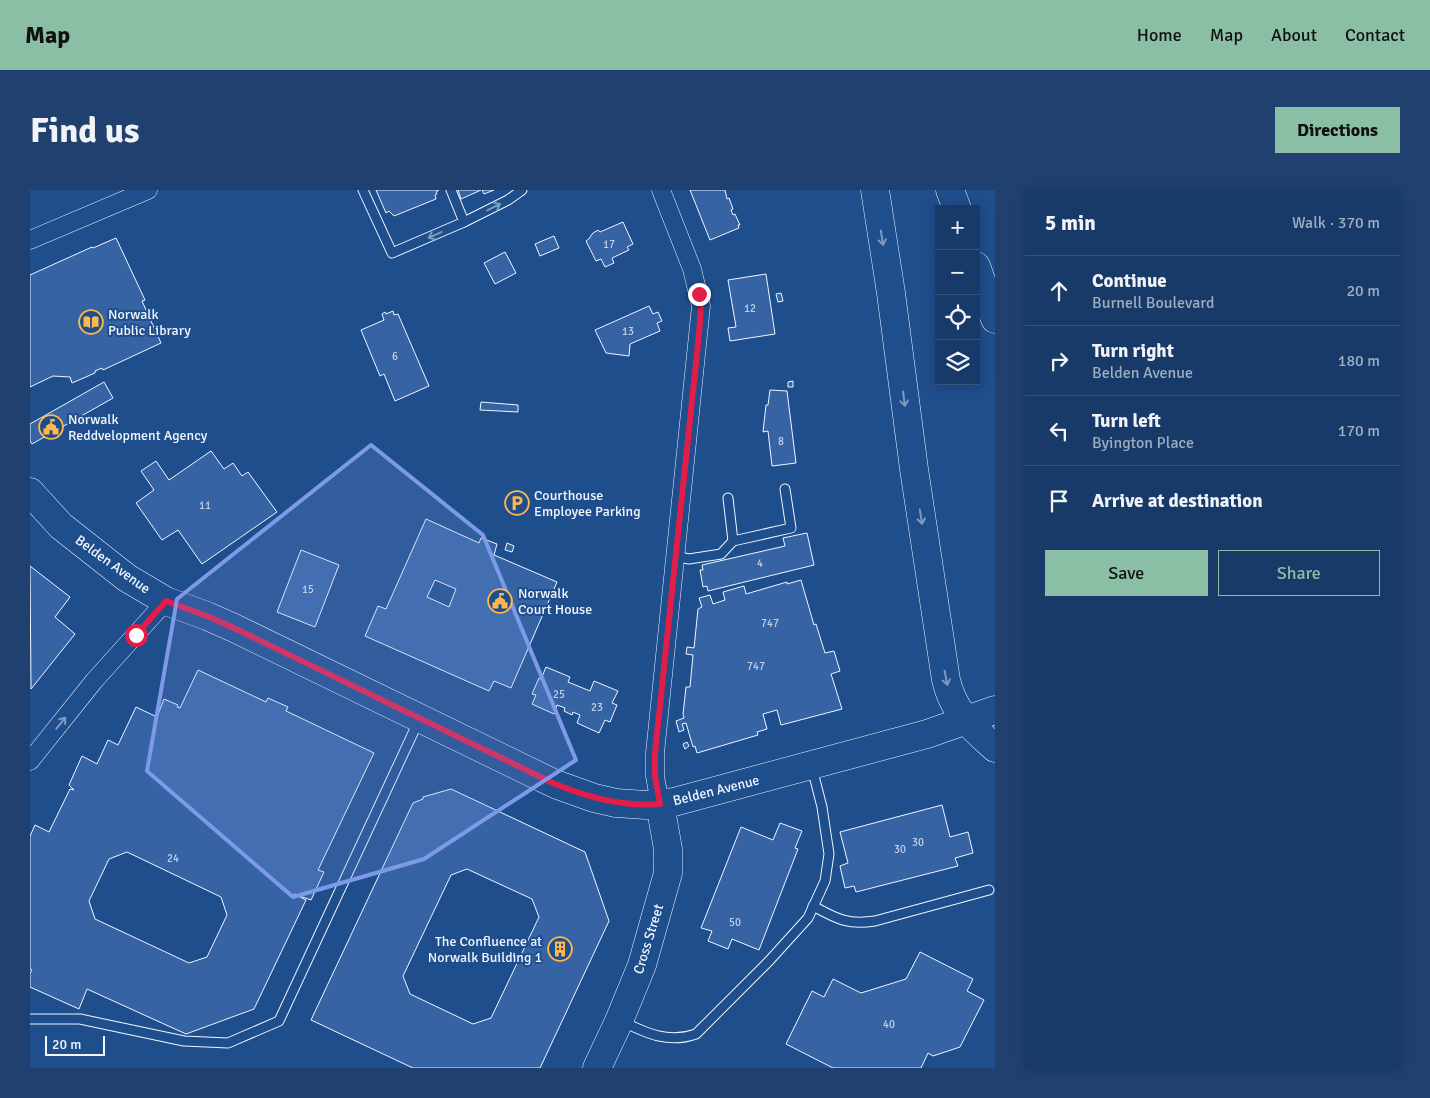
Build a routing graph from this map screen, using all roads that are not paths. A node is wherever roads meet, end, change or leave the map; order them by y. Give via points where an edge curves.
1 (148, 190) edge
2 (363, 190) edge
3 (451, 190) edge
4 (522, 190) edge
5 (661, 190) edge
6 (875, 190) edge
7 (950, 190) edge
8 (956, 205) edge
9 (464, 222) junction
10 (30, 240) edge
11 (980, 277) edge
12 (995, 319) edge
13 (785, 489) dead end
14 (30, 492) edge
15 (728, 498) dead end
16 (733, 541) junction
17 (675, 556) junction
18 (166, 601) junction
19 (995, 710) edge
20 (419, 719) junction
21 (966, 721) junction
22 (995, 748) edge
23 (30, 761) edge
24 (811, 765) junction
25 (660, 804) junction
26 (989, 890) dead end
27 (814, 906) junction
28 (30, 1019) edge
29 (620, 1021) junction
30 (602, 1064) edge

1 - 10 street
9 -> 2 lane via 392,253
3 - 9 lane
9 -> 4 lane
5 - 17 street via 692,269 701,306
6 -> 21 main road via 946,680 952,700
7 - 8 main road
11 - 12 main road
13 - 16 lane via 791,528
14 - 18 main road, Belden Avenue via 61,526 127,578
15 - 16 lane
16 - 17 lane via 721,554 689,559
17 - 25 street via 655,753
18 - 20 main road, Belden Avenue via 234,628
23 -> 18 street via 94,681
19 - 21 main road, Belden Avenue
20 - 25 main road, Belden Avenue via 574,791 616,803
20 - 28 lane via 279,1021 228,1043 184,1041 80,1019
21 - 22 main road
21 - 24 main road, Belden Avenue
24 - 25 main road, Belden Avenue
24 - 27 lane via 829,854 825,880
25 - 29 main road, Cross Street via 668,849 668,872 642,965
26 - 27 lane via 858,924 838,919
27 - 29 lane via 808,918 769,961 696,1034 685,1038 655,1037
29 - 30 main road, Cross Street

